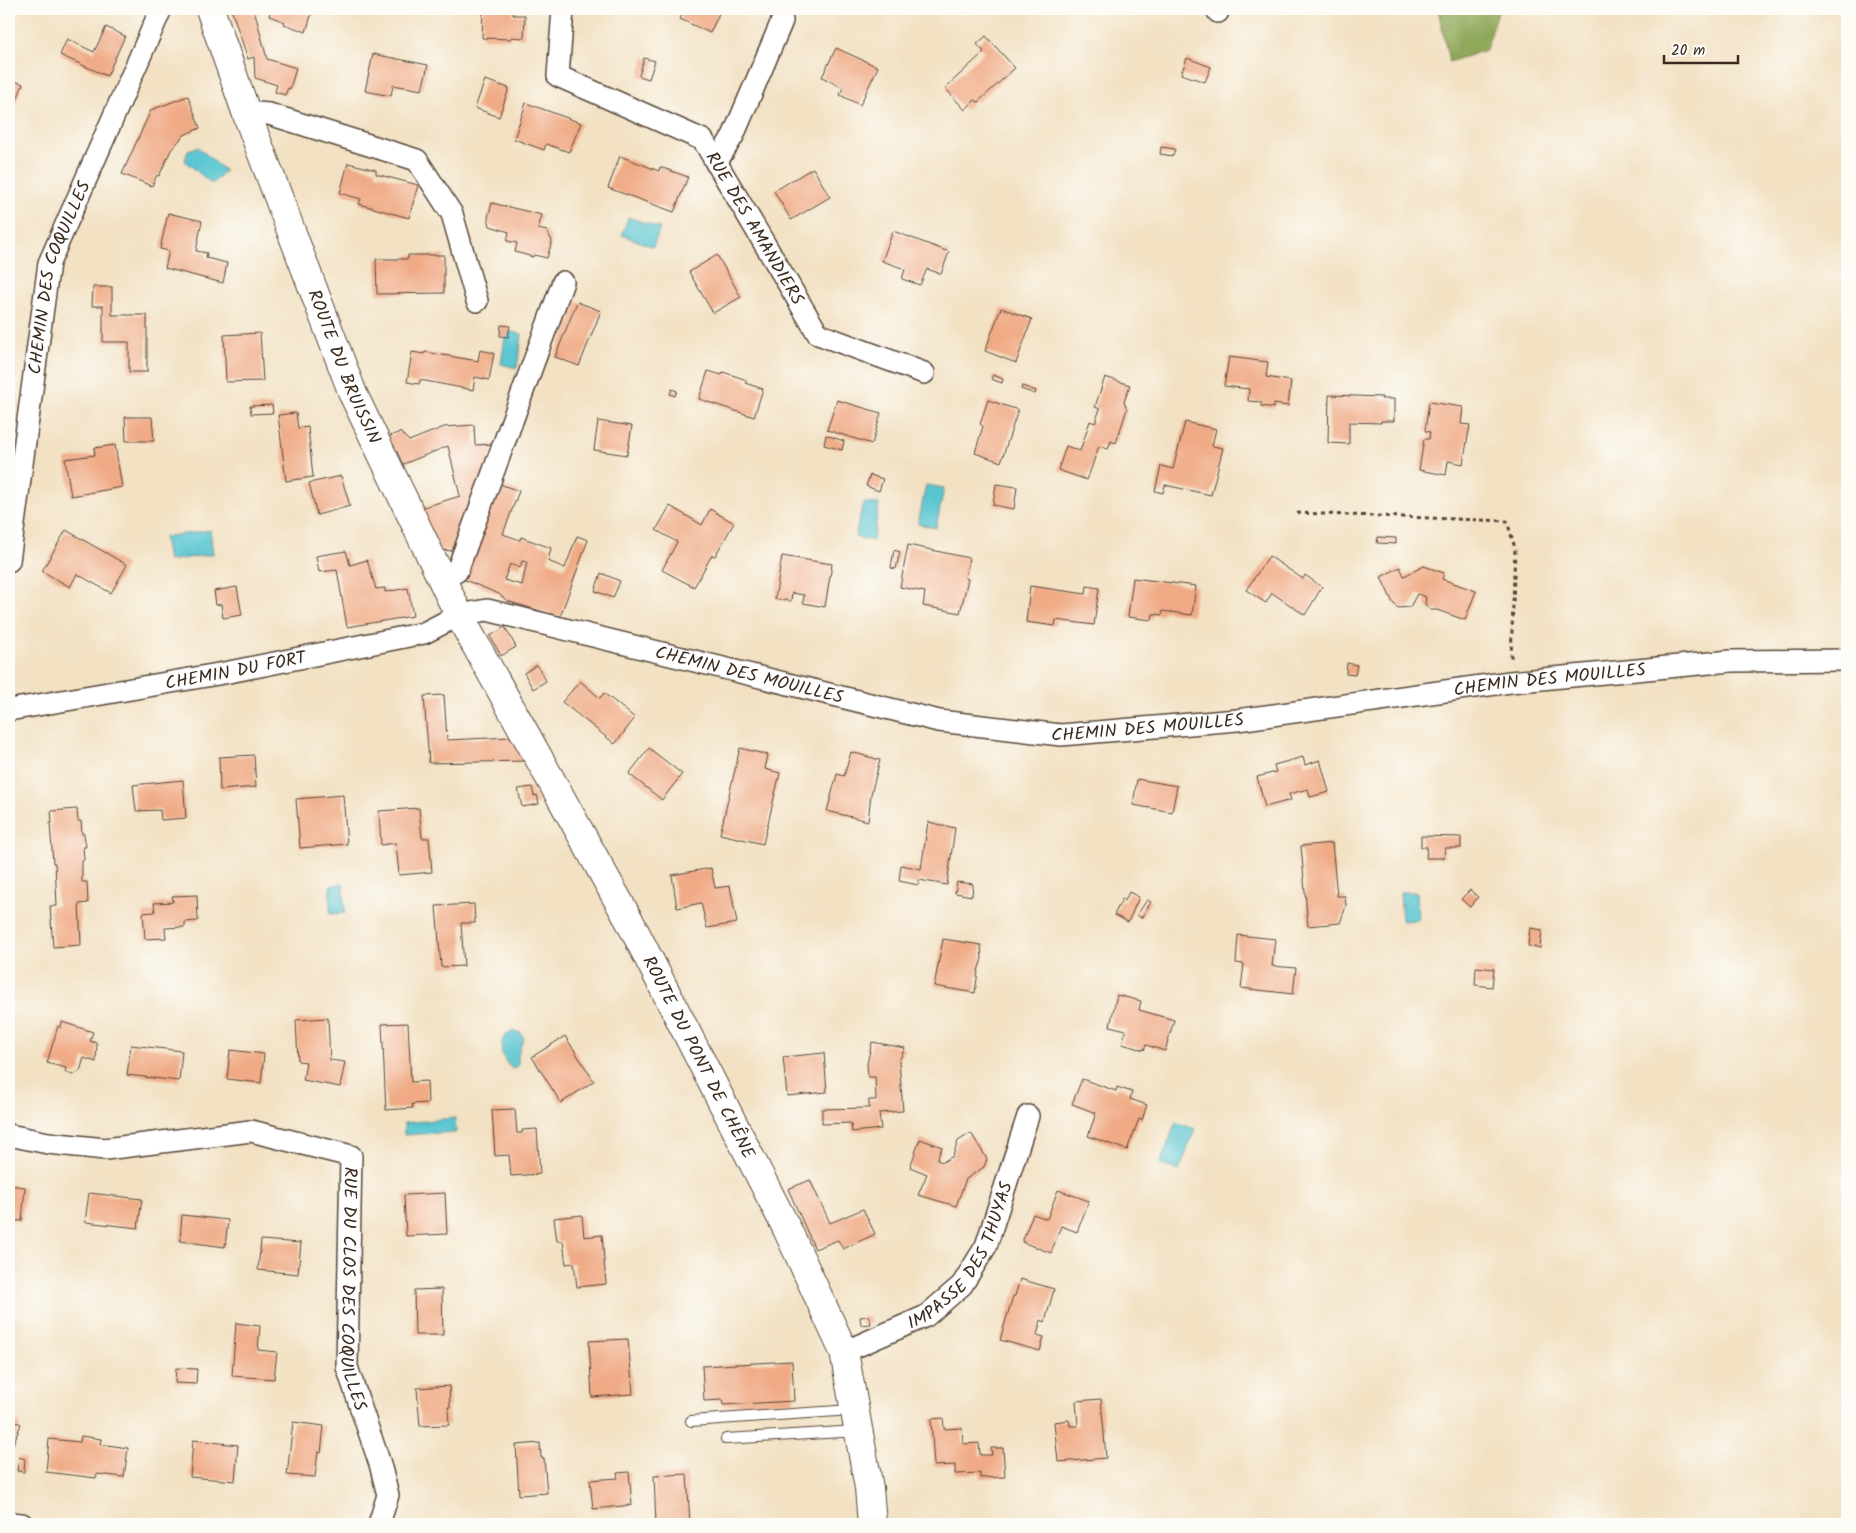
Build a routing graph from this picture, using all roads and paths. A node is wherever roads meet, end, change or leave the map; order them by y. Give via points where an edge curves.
1 (161, 9) edge
2 (210, 9) edge
3 (563, 9) edge
4 (782, 21) dead end
5 (246, 112) junction
6 (716, 163) junction
7 (563, 282) dead end
8 (477, 301) dead end
9 (924, 373) dead end
10 (1297, 514) dead end
11 (9, 561) edge
12 (441, 581) junction
13 (459, 615) junction
14 (1847, 660) edge
15 (1510, 682) junction
16 (9, 710) edge
17 (1028, 1116) dead end
18 (9, 1135) edge
19 (844, 1352) junction
20 (857, 1420) junction
21 (691, 1421) dead end
22 (726, 1439) dead end
23 (9, 1523) edge
24 (22, 1524) edge
25 (379, 1524) edge
26 (872, 1524) edge

1 - 11 street, CHEMIN DES COQUILLES via 49,263
2 - 5 street, ROUTE DU BRUISSIN
3 - 6 street, RUE DES AMANDIERS via 558,76 702,140
4 - 6 street via 734,136
5 - 8 street via 269,114 417,160 452,214
5 - 12 street, ROUTE DU BRUISSIN via 353,394
6 - 9 street, RUE DES AMANDIERS via 818,334
7 - 12 street via 457,571
10 - 15 path via 1507,521 1515,548
12 - 13 street, ROUTE DU BRUISSIN
13 - 15 street, CHEMIN DES MOUILLES via 487,610 939,721 1062,735 1237,720
13 - 16 street, CHEMIN DU FORT via 424,633 224,673
13 - 19 street, ROUTE DU PONT DE CHÊNE via 629,920 787,1229
14 - 15 street, CHEMIN DES MOUILLES via 1732,661
17 - 19 street, IMPASSE DES THUYAS via 986,1246 962,1285 926,1316
18 - 25 street, RUE DU CLOS DES COQUILLES via 48,1143 105,1148 252,1131 351,1156 347,1366 388,1495
19 - 20 street, ROUTE DU PONT DE CHÊNE
20 - 21 lane
20 - 22 lane
20 - 26 street, ROUTE DU PONT DE CHÊNE via 870,1488
23 - 24 street

